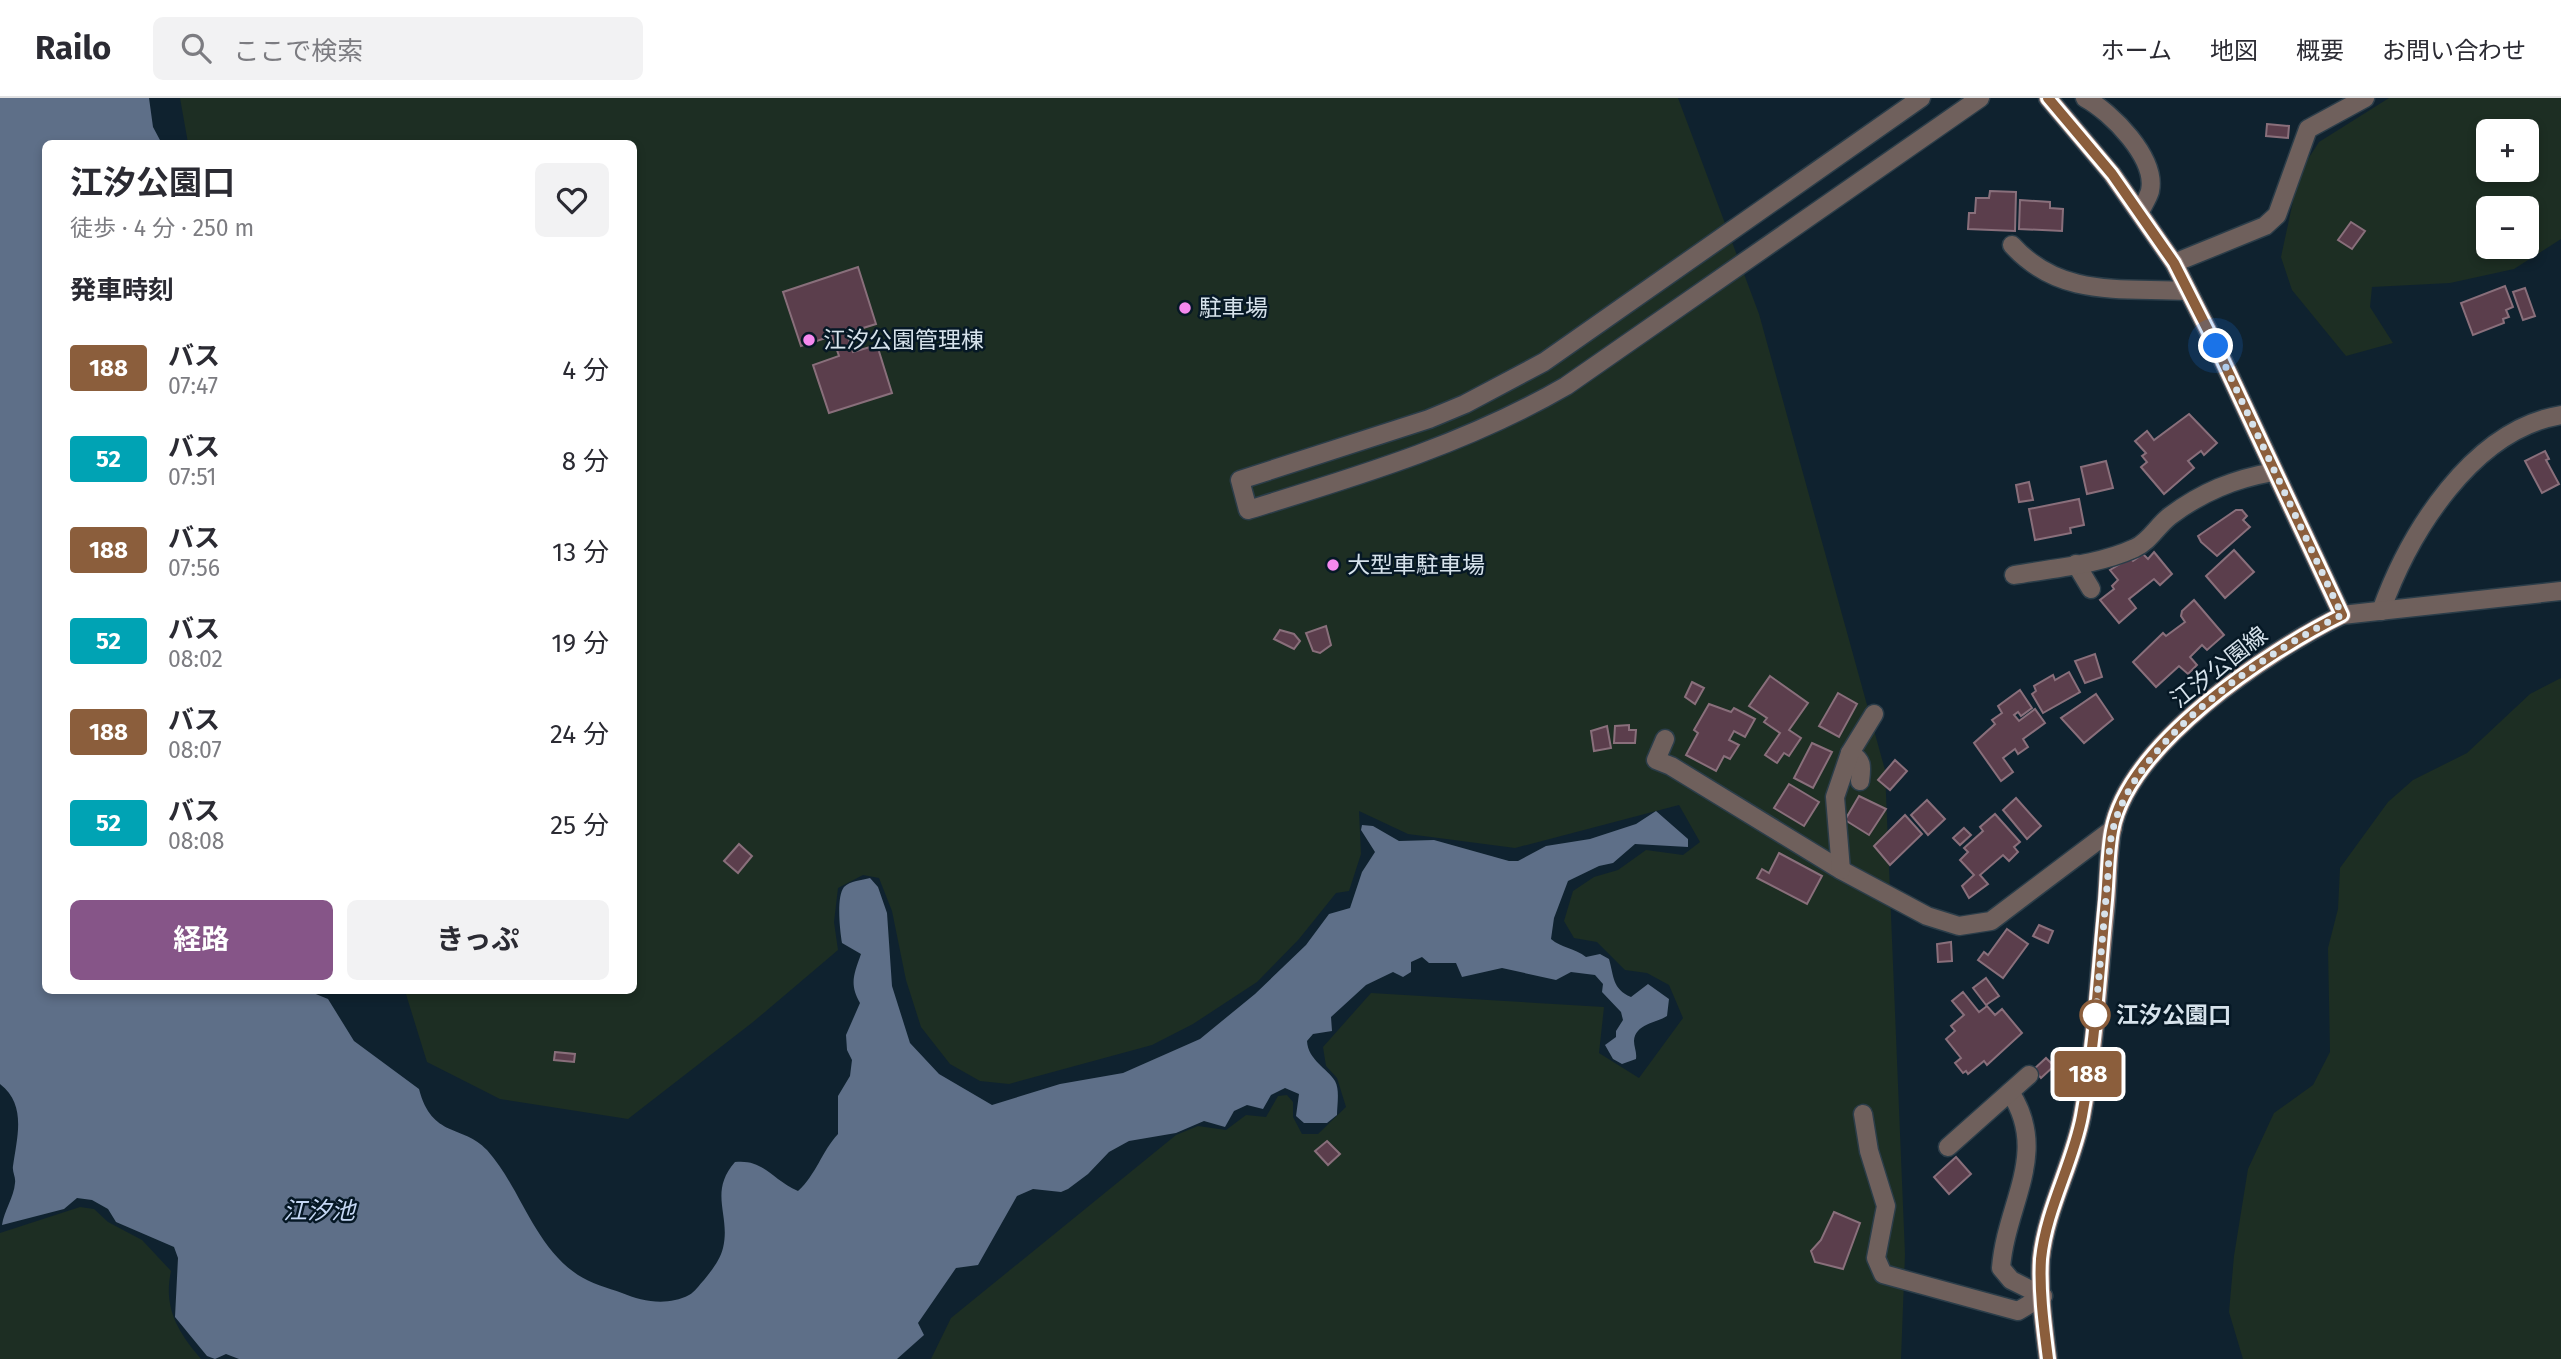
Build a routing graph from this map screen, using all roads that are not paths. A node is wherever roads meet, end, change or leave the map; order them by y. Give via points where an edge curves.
1 (1921, 98) edge
2 (1980, 98) edge
3 (2048, 98) edge
4 (2085, 98) edge
5 (2365, 98) edge
6 (2140, 212) junction
7 (2012, 245) dead end
8 (2174, 263) junction
9 (2188, 290) junction
10 (2561, 415) edge
11 (2273, 472) junction
12 (2076, 564) junction
13 (2014, 575) dead end
14 (2091, 589) dead end
15 (2561, 591) edge
16 (2381, 611) junction
17 (2342, 615) junction
18 (1874, 714) dead end
19 (1665, 739) dead end
20 (1850, 754) junction
21 (1860, 780) dead end
22 (2113, 829) junction
23 (1841, 870) junction
24 (2029, 1075) dead end
25 (2010, 1092) junction
26 (1863, 1114) dead end
27 (1948, 1147) dead end
28 (2043, 1296) junction
29 (2048, 1359) edge

1 - 2 street via 1544,362 1429,419 1240,480 1248,510 1378,470 1527,409
3 - 6 main road
4 - 6 street via 2119,123 2149,171 2150,190
5 - 8 street via 2308,129 2277,215 2265,226
6 - 8 main road
7 - 9 street via 2043,271 2076,285 2103,290
8 - 9 main road
9 - 11 main road
10 - 16 street via 2542,418 2508,435 2460,476 2419,527
11 - 12 street via 2208,490 2169,517 2137,548
11 - 17 main road
12 - 13 street
12 - 14 street
15 - 16 street
16 - 17 street
17 - 22 main road, 江汐公園線 via 2248,672 2181,726 2149,758 2129,789
18 - 20 street
19 - 23 street via 1656,760
20 - 21 street via 1862,766
20 - 23 street via 1835,797
22 - 23 street via 1991,921 1959,926 1927,916
22 - 28 main road, 江汐公園線 via 2081,1118 2041,1258
24 - 25 street
25 - 27 street
25 - 28 street via 2023,1112 2029,1137 2001,1268 2011,1280
26 - 28 street via 1886,1206 1876,1258 1883,1274 2018,1311
28 - 29 main road, 江汐公園線

